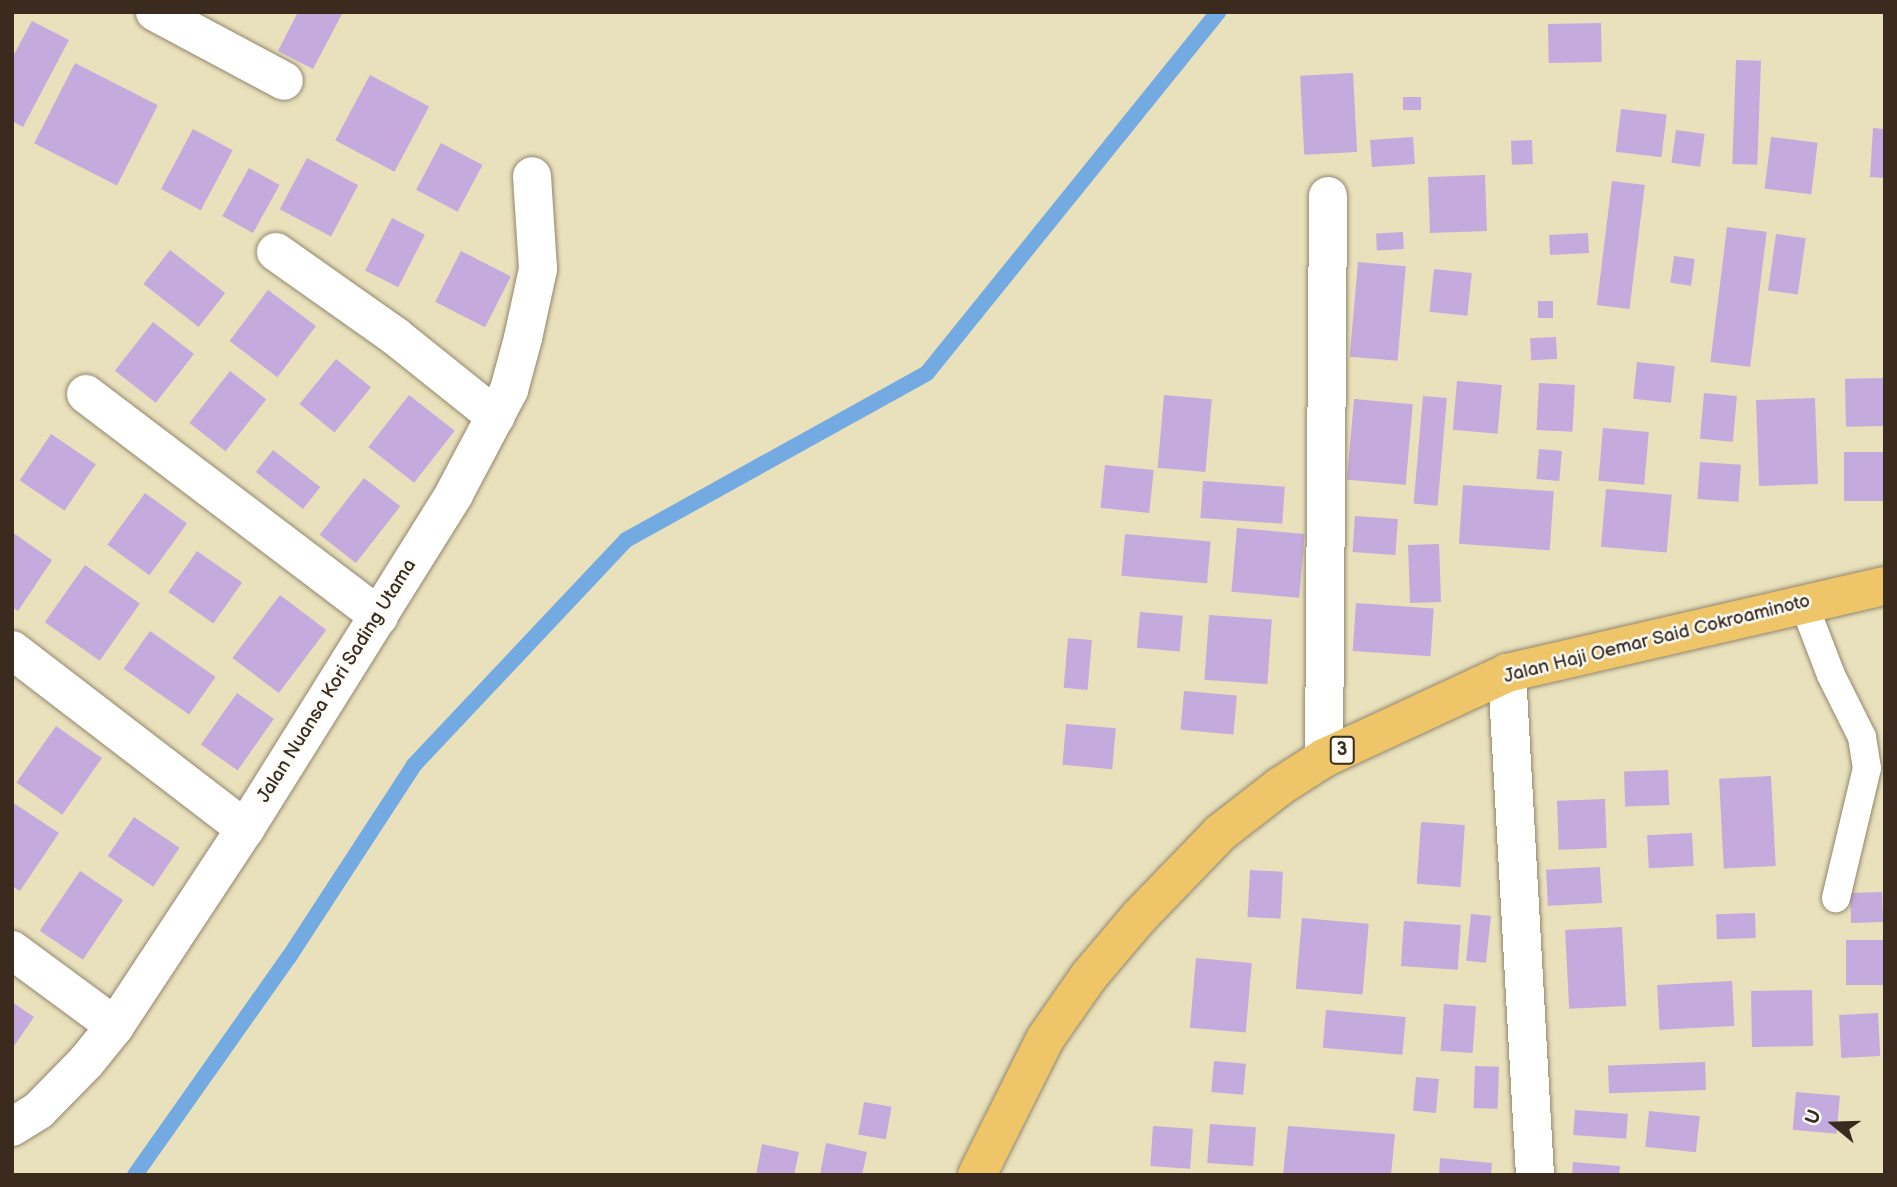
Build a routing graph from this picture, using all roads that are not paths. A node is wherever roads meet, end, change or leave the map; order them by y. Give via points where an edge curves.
1 (155, 12) edge
2 (284, 80) dead end
3 (532, 176) dead end
4 (1328, 196) dead end
5 (276, 252) dead end
6 (86, 394) dead end
7 (496, 417) junction
8 (1885, 586) edge
9 (1803, 603) junction
10 (379, 616) junction
11 (12, 650) edge
12 (1507, 673) junction
13 (1324, 758) junction
14 (245, 829) junction
15 (1836, 898) dead end
16 (12, 950) edge
17 (114, 1026) junction
18 (12, 1127) edge
19 (977, 1175) edge
20 (1535, 1175) edge

1 - 2 street
3 - 7 street, Jalan Nuansa Kori Sading Utama via 538,269 509,390
4 - 13 street
5 - 7 street via 394,336
6 - 10 street
7 - 10 street, Jalan Nuansa Kori Sading Utama
8 - 9 highway, Jalan Haji Oemar Said Cokroaminoto / 3
9 - 12 highway, Jalan Haji Oemar Said Cokroaminoto / 3
9 - 15 lane via 1862,737 1867,768
10 - 14 street, Jalan Nuansa Kori Sading Utama
11 - 14 street
12 - 13 highway, Jalan Haji Oemar Said Cokroaminoto / 3
12 - 20 street
13 - 19 highway, Jalan Haji Oemar Said Cokroaminoto / 3 via 1220,833 1089,976 1045,1039
14 - 17 street, Jalan Nuansa Kori Sading Utama
16 - 17 street
17 - 18 street, Jalan Nuansa Kori Sading Utama via 39,1110

